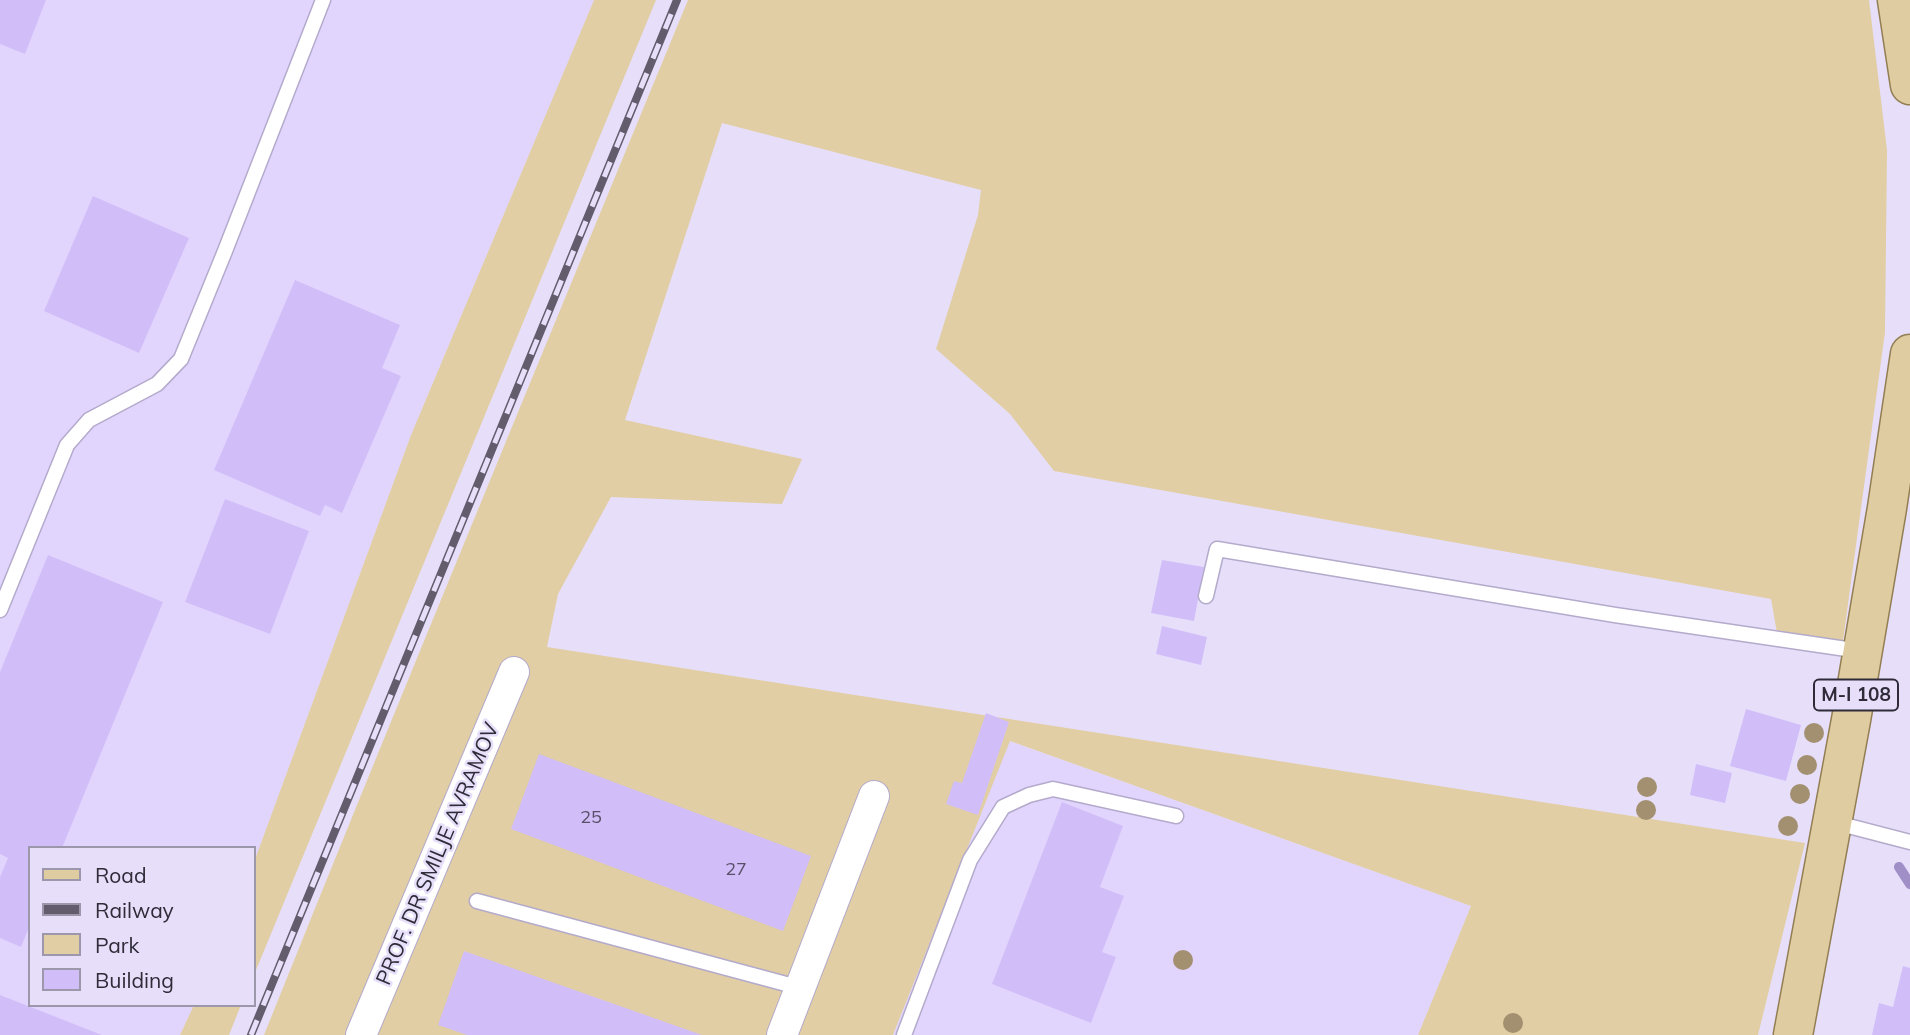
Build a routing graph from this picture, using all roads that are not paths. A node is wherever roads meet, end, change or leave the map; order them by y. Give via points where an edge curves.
1 (323, 0) edge
2 (1897, 0) edge
3 (1910, 85) edge
4 (1910, 354) edge
5 (1206, 596) dead end
6 (0, 610) edge
7 (1863, 651) junction
8 (514, 672) dead end
9 (874, 796) dead end
10 (1176, 816) dead end
11 (1833, 822) junction
12 (1910, 842) edge
13 (477, 901) dead end
14 (801, 988) junction
15 (361, 1035) edge
16 (782, 1035) edge
17 (904, 1035) edge
18 (1793, 1035) edge

1 - 6 lane via 181,359 157,384 89,420 67,444
2 - 3 main road
4 - 7 main road, M-I 108
5 - 7 lane via 1217,549
7 - 11 main road, M-I 108
8 - 15 street, PROF. DR SMILJE AVRAMOV
9 - 14 street
10 - 17 lane via 1053,789 1003,807 970,860
11 - 12 lane
11 - 18 main road, M-I 108
13 - 14 lane
14 - 16 street

